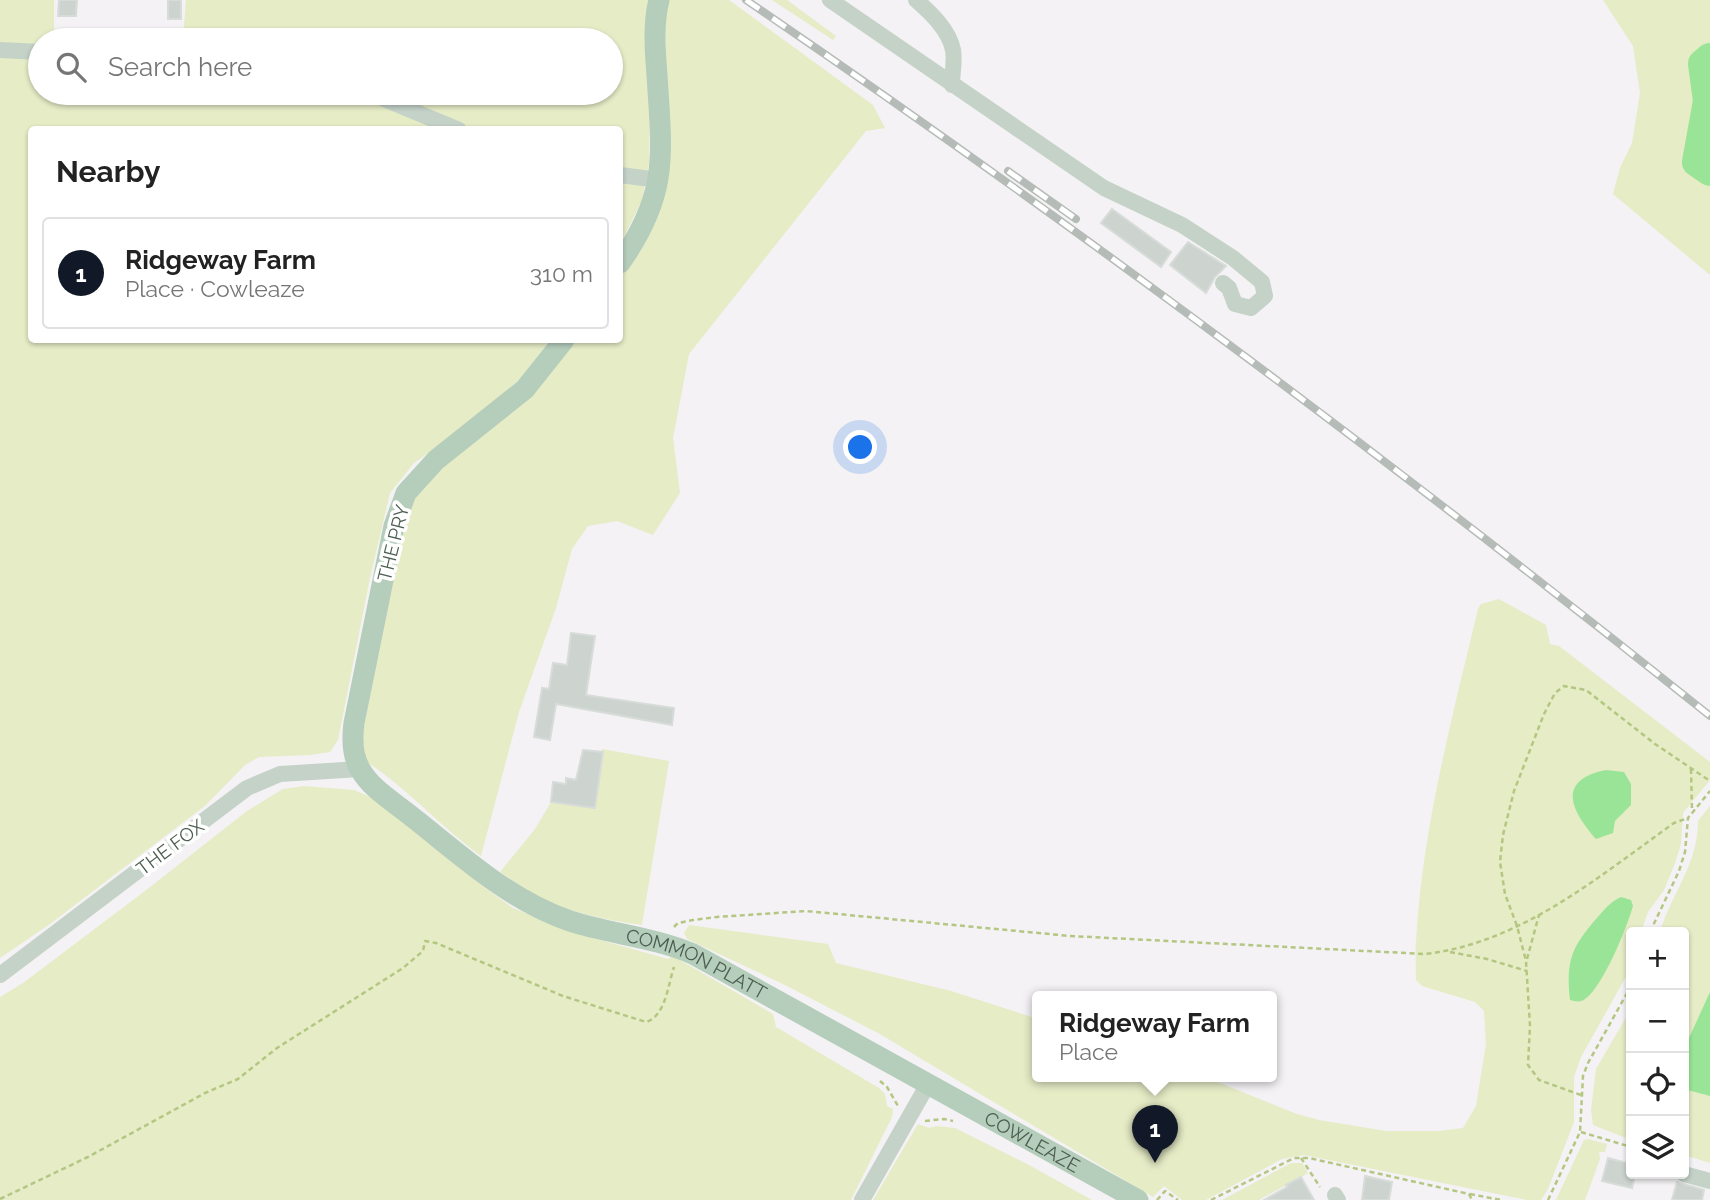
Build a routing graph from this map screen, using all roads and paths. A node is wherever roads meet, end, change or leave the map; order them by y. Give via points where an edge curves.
1 (659, 0) edge
2 (830, 0) edge
3 (916, 0) edge
4 (0, 50) edge
5 (28, 51) edge
6 (952, 85) junction
7 (399, 105) edge
8 (449, 126) edge
9 (623, 175) edge
10 (659, 180) junction
11 (623, 258) edge
12 (1223, 283) dead end
13 (562, 343) edge
14 (360, 769) junction
15 (1691, 769) junction
16 (1710, 781) edge
17 (1710, 791) edge
18 (1692, 811) junction
19 (1688, 818) junction
20 (1539, 915) junction
21 (1517, 926) junction
22 (1652, 927) edge
23 (660, 942) junction
24 (682, 949) junction
25 (1446, 952) junction
26 (1526, 961) junction
27 (1527, 971) junction
28 (0, 975) edge
29 (1629, 990) edge
30 (928, 1084) junction
31 (1581, 1095) junction
32 (1580, 1132) junction
33 (1626, 1146) edge
34 (1301, 1158) junction
35 (1689, 1175) edge
36 (1710, 1181) edge
37 (1469, 1194) junction
38 (1336, 1198) edge
39 (0, 1199) edge
40 (862, 1200) edge
41 (1138, 1200) edge
42 (1157, 1200) edge
43 (1178, 1200) edge
44 (1212, 1200) edge
45 (1472, 1200) edge
46 (1501, 1200) edge
47 (1548, 1200) edge

1 - 10 main road
2 - 6 street
3 - 6 street via 944,31 953,50
4 - 5 street
6 - 12 street via 1104,188 1182,225 1233,258 1262,282 1265,296 1251,308 1235,304
7 - 8 street
9 - 10 street
10 - 11 main road via 650,211
13 - 14 main road, THE PRY via 525,388 436,460 406,493 394,526 356,711 353,748
14 - 23 main road, COMMON PLATT via 382,793 516,897 569,920
14 - 28 street, THE FOX via 280,774 247,788
15 - 16 path
15 - 18 path
15 - 21 path via 1586,690 1564,686 1555,693 1526,757 1503,835 1502,877
17 - 18 path
18 - 19 path
19 - 20 path
19 - 22 path via 1679,871
20 - 21 path
20 - 26 path
21 - 25 path
21 - 26 path
23 - 24 main road, COMMON PLATT
23 - 25 path via 678,923 806,911 1070,936 1396,954
24 - 30 main road, COMMON PLATT
24 - 39 path via 659,1011 646,1022 563,996 425,941 423,951 403,968 277,1048 238,1079
25 - 27 path
26 - 27 path
27 - 31 path via 1528,1065 1538,1080
29 - 31 path via 1588,1063
30 - 40 street
30 - 41 main road, COWLEAZE
31 - 32 path
32 - 33 path
32 - 47 path
34 - 37 path
34 - 38 path via 1321,1188
34 - 44 path via 1280,1164
35 - 36 street
37 - 45 path
37 - 46 path
42 - 43 path via 1165,1191

